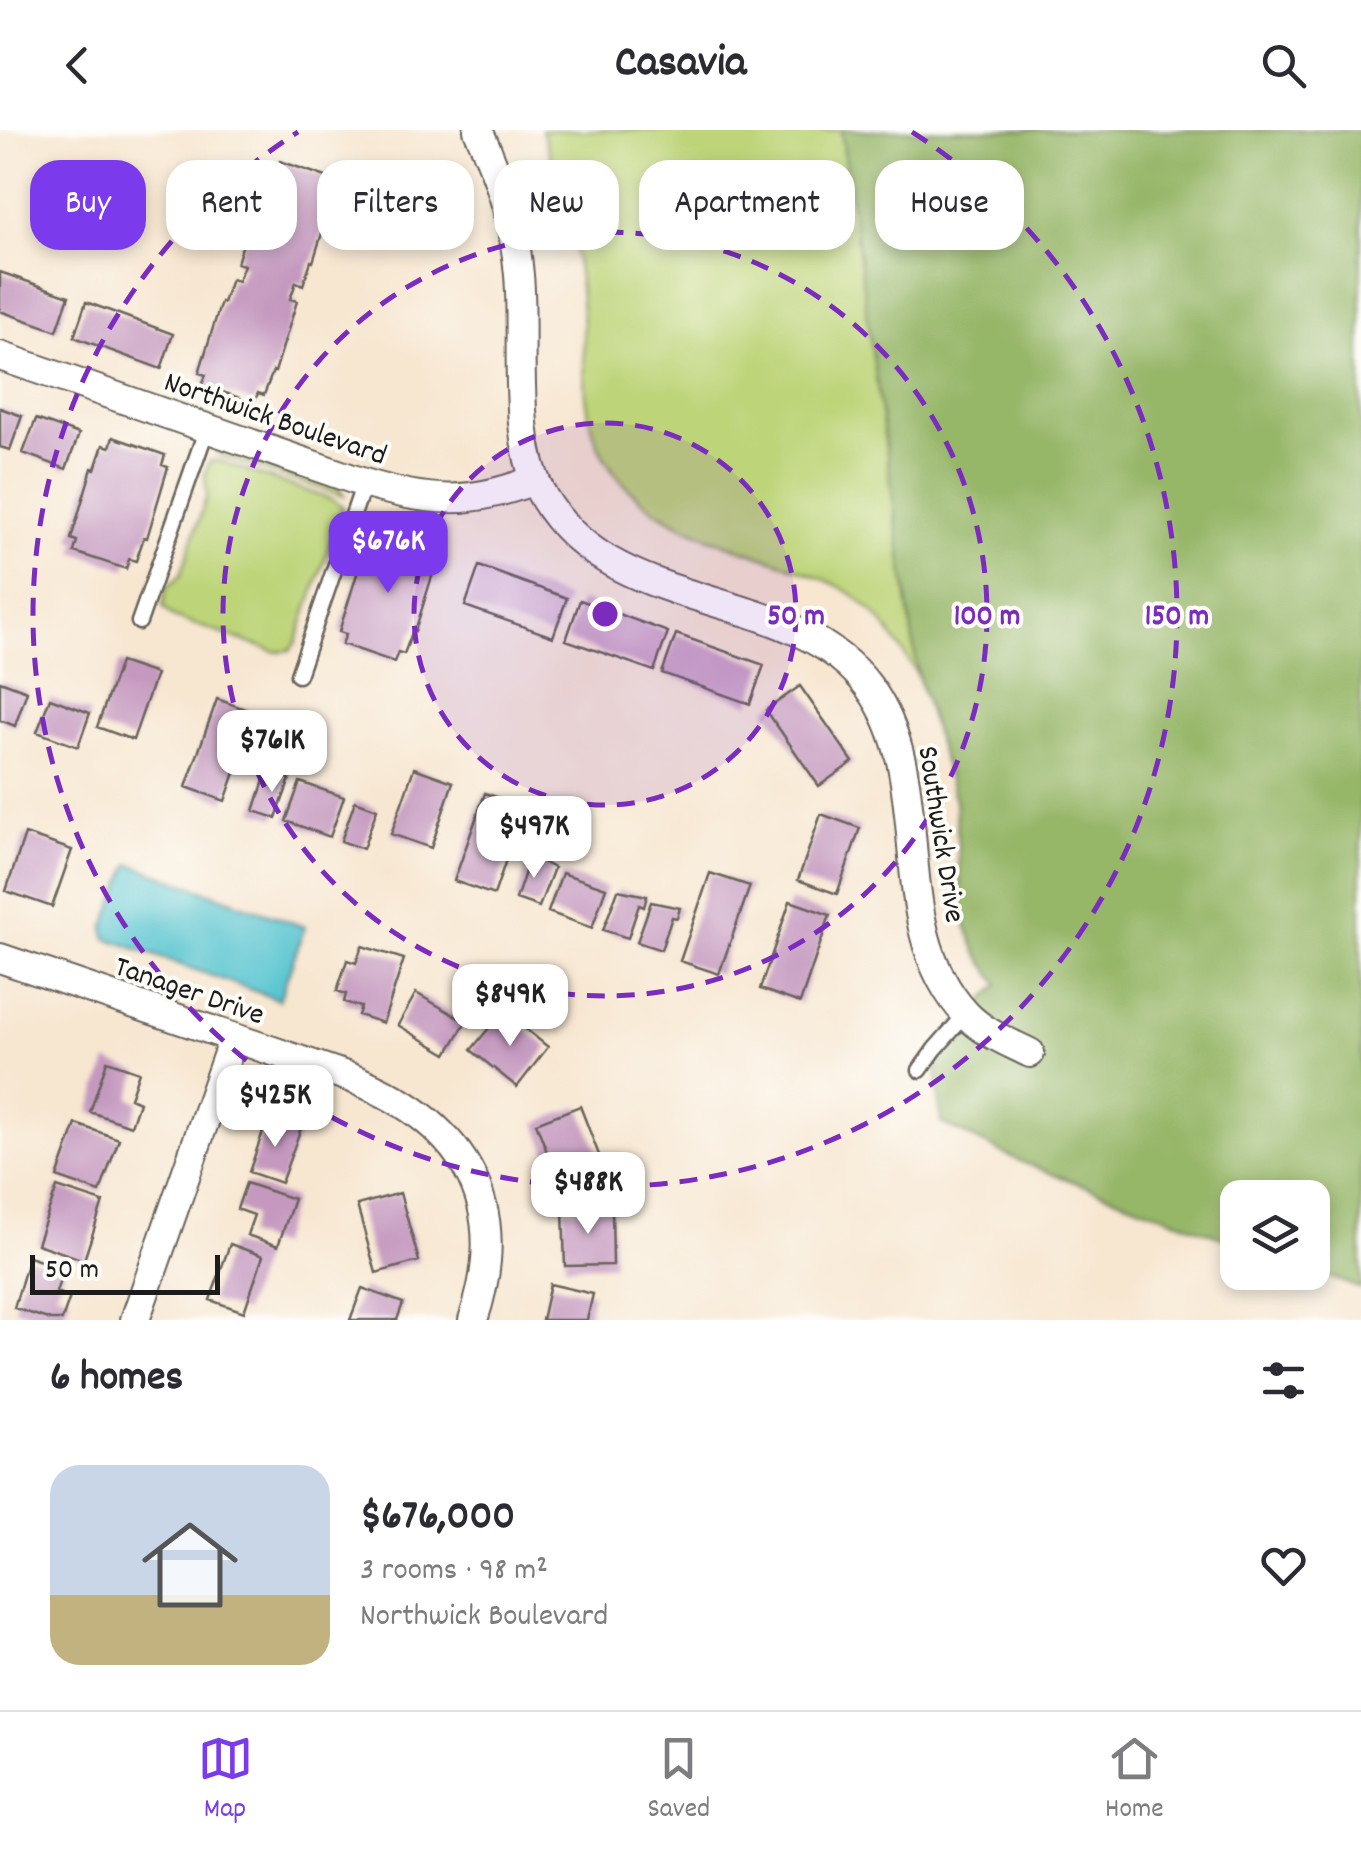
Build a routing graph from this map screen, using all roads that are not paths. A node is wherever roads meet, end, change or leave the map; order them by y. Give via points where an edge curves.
1 (478, 130) edge
2 (0, 356) edge
3 (207, 428) junction
4 (534, 480) junction
5 (364, 483) junction
6 (139, 622) dead end
7 (298, 675) dead end
8 (0, 958) edge
9 (966, 1014) junction
10 (233, 1039) junction
11 (1030, 1053) dead end
12 (920, 1070) dead end
13 (135, 1320) edge
14 (472, 1320) edge

1 - 4 street, Southwick Drive via 516,254 524,425
2 - 3 street, Northwick Boulevard
3 - 5 street, Northwick Boulevard
3 - 6 lane
4 - 5 street, Northwick Boulevard via 459,500
4 - 9 street, Southwick Drive via 569,530 597,555 814,638 859,674 899,748 922,924 938,969
5 - 7 lane
8 - 10 street, Tanager Drive
9 - 11 street, Southwick Drive
9 - 12 lane
10 - 13 street
10 - 14 street, Tanager Drive via 384,1090 440,1130 460,1156 484,1212 486,1270

